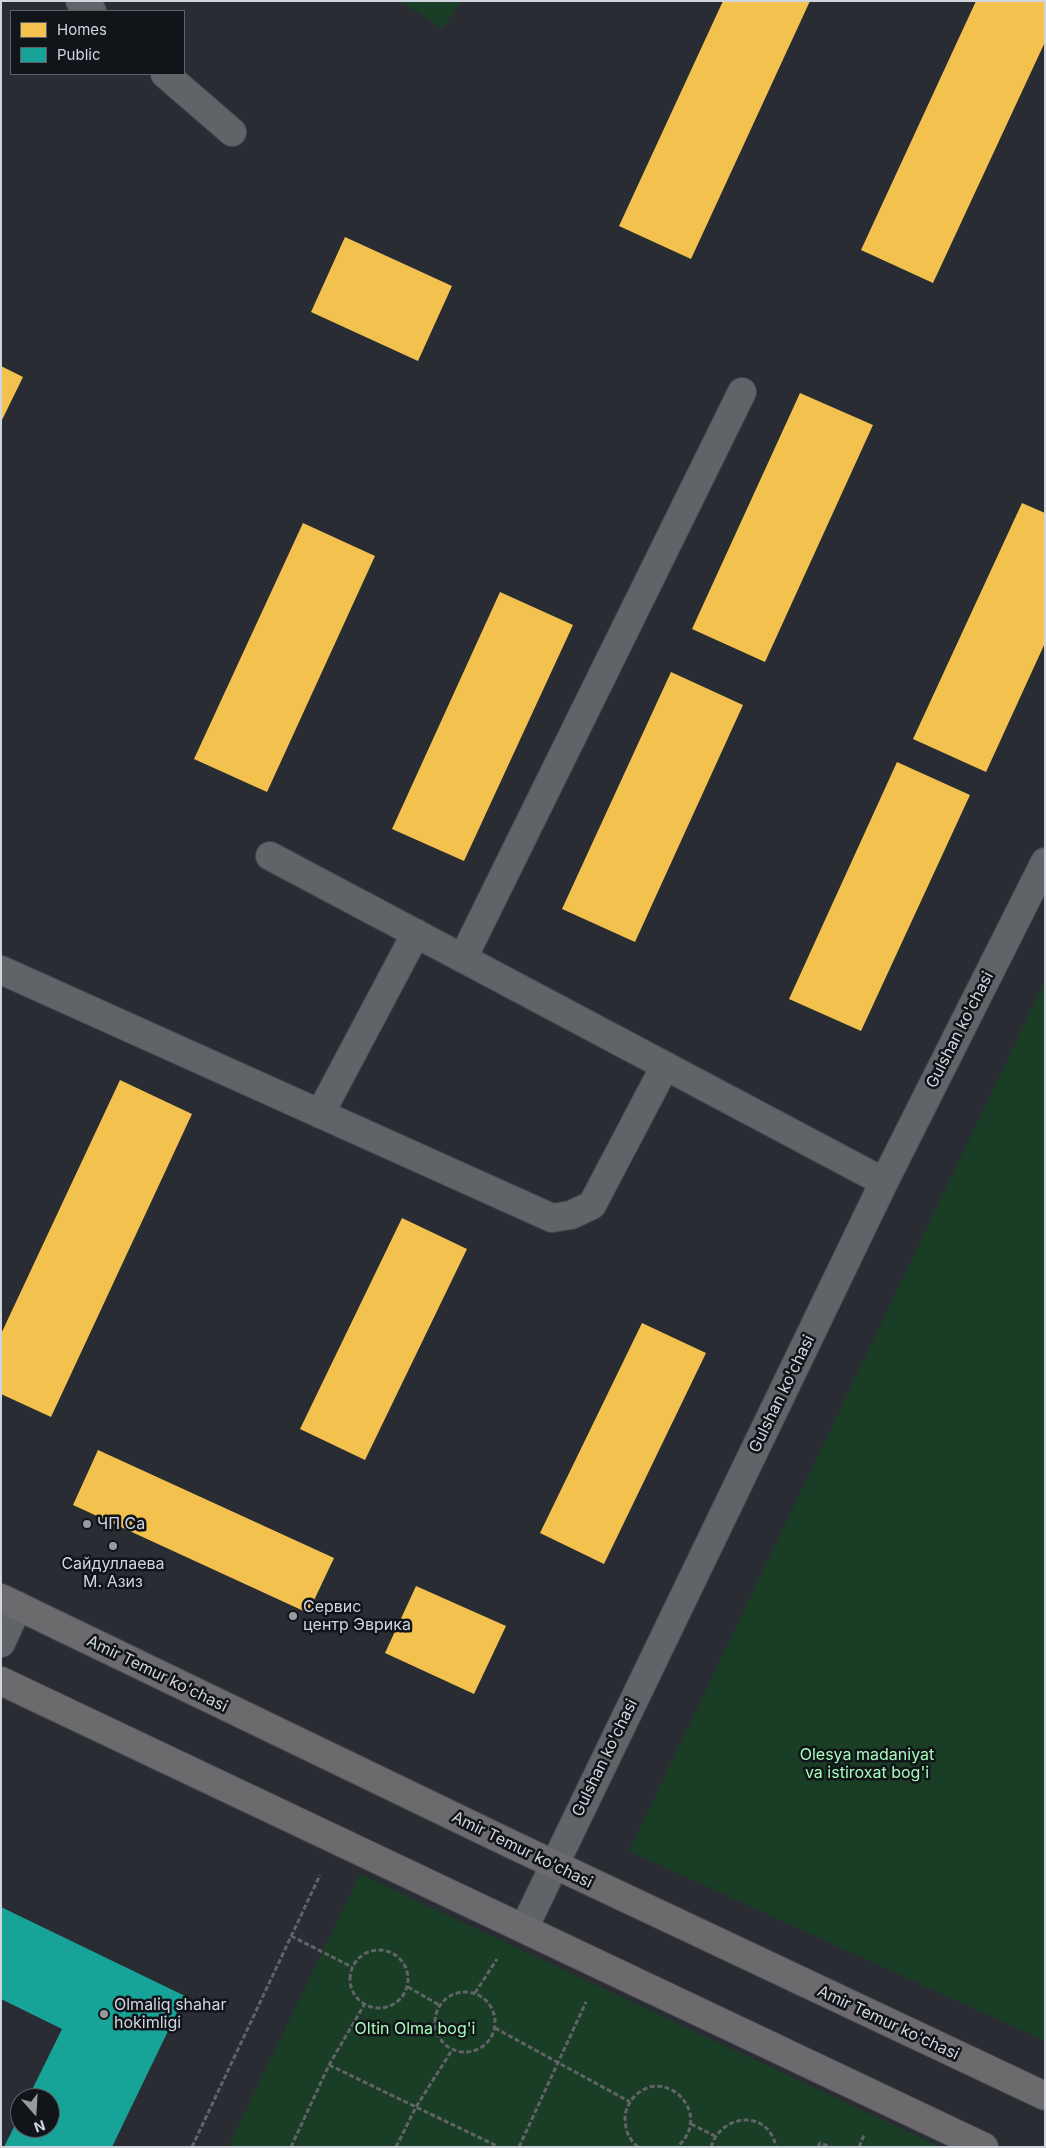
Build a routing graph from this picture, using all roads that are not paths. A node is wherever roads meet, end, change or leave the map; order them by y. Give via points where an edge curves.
1 (80, 1) edge
2 (91, 10) edge
3 (166, 75) edge
4 (232, 132) dead end
5 (742, 392) dead end
6 (270, 856) dead end
7 (1045, 862) edge
8 (416, 933) junction
9 (464, 958) junction
10 (1, 970) edge
11 (666, 1066) junction
12 (320, 1114) junction
13 (884, 1182) junction
14 (10, 1602) edge
15 (1, 1643) edge
16 (1, 1681) edge
17 (554, 1865) junction
18 (524, 1928) junction
19 (1045, 2096) edge
20 (984, 2147) edge

1 - 2 street
3 - 4 street
5 - 9 street
6 - 8 street
7 - 13 street, Gulshan ko'chasi
8 - 9 street
8 - 12 street
9 - 11 street
10 - 12 street
11 - 12 street via 592,1205 571,1215 552,1218
11 - 13 street
13 - 17 street, Gulshan ko'chasi
14 - 15 street
14 - 17 main road, Amir Temur ko'chasi
16 - 18 main road
17 - 18 street, Gulshan ko'chasi
17 - 19 main road, Amir Temur ko'chasi
18 - 20 main road

